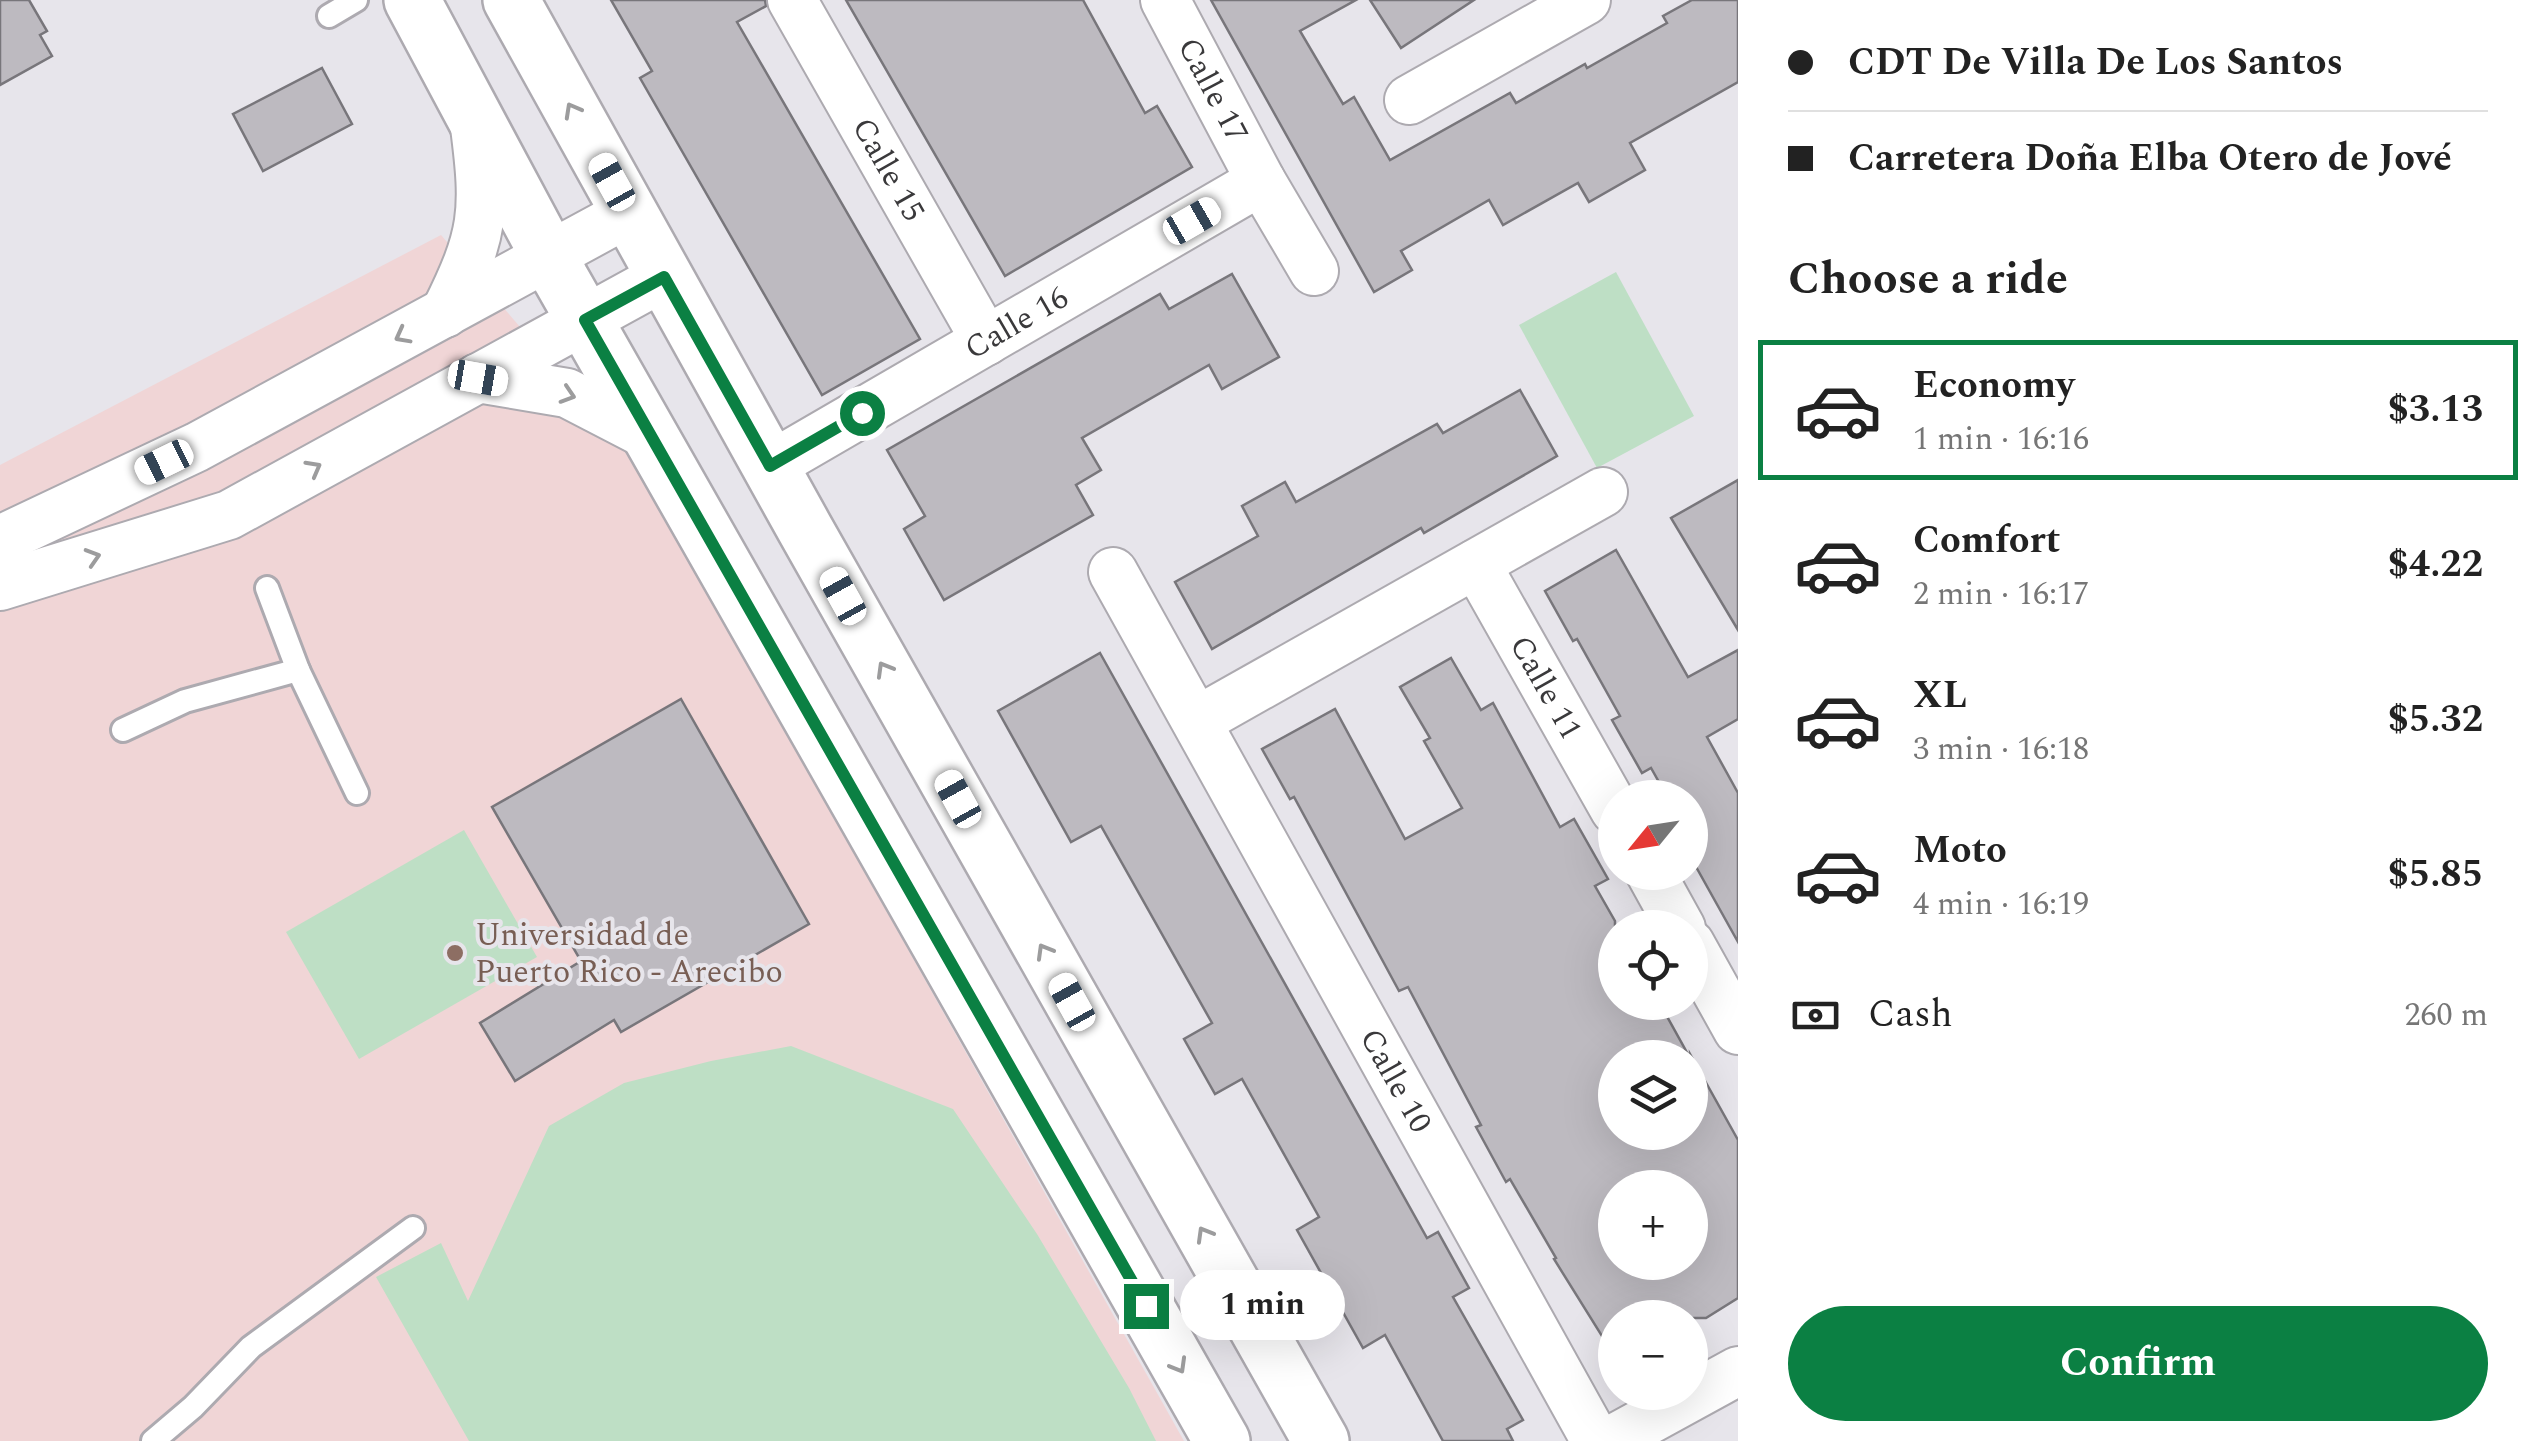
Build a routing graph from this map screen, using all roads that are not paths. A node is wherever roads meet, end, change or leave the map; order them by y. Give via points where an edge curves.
1 (356, 0) edge
2 (412, 0) edge
3 (512, 0) edge
4 (792, 0) edge
5 (1165, 0) edge
6 (1557, 7) edge
7 (329, 16) dead end
8 (1409, 100) dead end
9 (474, 118) junction
10 (1261, 181) junction
11 (628, 213) junction
12 (550, 256) junction
13 (1314, 271) dead end
14 (664, 277) junction
15 (445, 312) junction
16 (585, 320) junction
17 (986, 341) junction
18 (478, 378) junction
19 (650, 436) junction
20 (770, 466) junction
21 (1603, 492) dead end
22 (0, 540) edge
23 (1476, 564) junction
24 (1113, 572) dead end
25 (0, 586) edge
26 (268, 588) dead end
27 (298, 670) junction
28 (1197, 720) junction
29 (123, 730) dead end
30 (1598, 780) edge
31 (357, 793) dead end
32 (1708, 976) edge
33 (1738, 1030) edge
34 (413, 1228) dead end
35 (1738, 1371) edge
36 (153, 1441) edge
37 (1222, 1441) edge
38 (1321, 1441) edge
39 (1596, 1441) edge
40 (1610, 1441) edge

1 - 7 lane
2 - 9 street
11 -> 3 street
4 - 17 street, Calle 15
5 - 10 street, Calle 17
6 - 8 street
9 - 12 street
9 - 15 street via 482,221
10 - 13 street, Calle 17
10 - 17 street, Calle 16
11 - 12 street
11 - 14 street
12 - 15 street
12 - 16 street
14 - 16 street
14 - 20 street
15 -> 22 street via 197,447
16 - 18 street
16 - 19 street
17 - 20 street, Calle 16
18 -> 19 street via 566,392
25 -> 18 street via 229,515
19 -> 37 street
38 -> 20 street
21 - 23 street
23 - 28 street
23 - 30 street, Calle 11
24 - 28 street, Calle 10
26 - 27 lane
27 - 29 lane via 184,700
27 - 31 lane
28 - 39 street, Calle 10
32 - 33 street
34 - 36 lane via 251,1347
35 - 40 street

